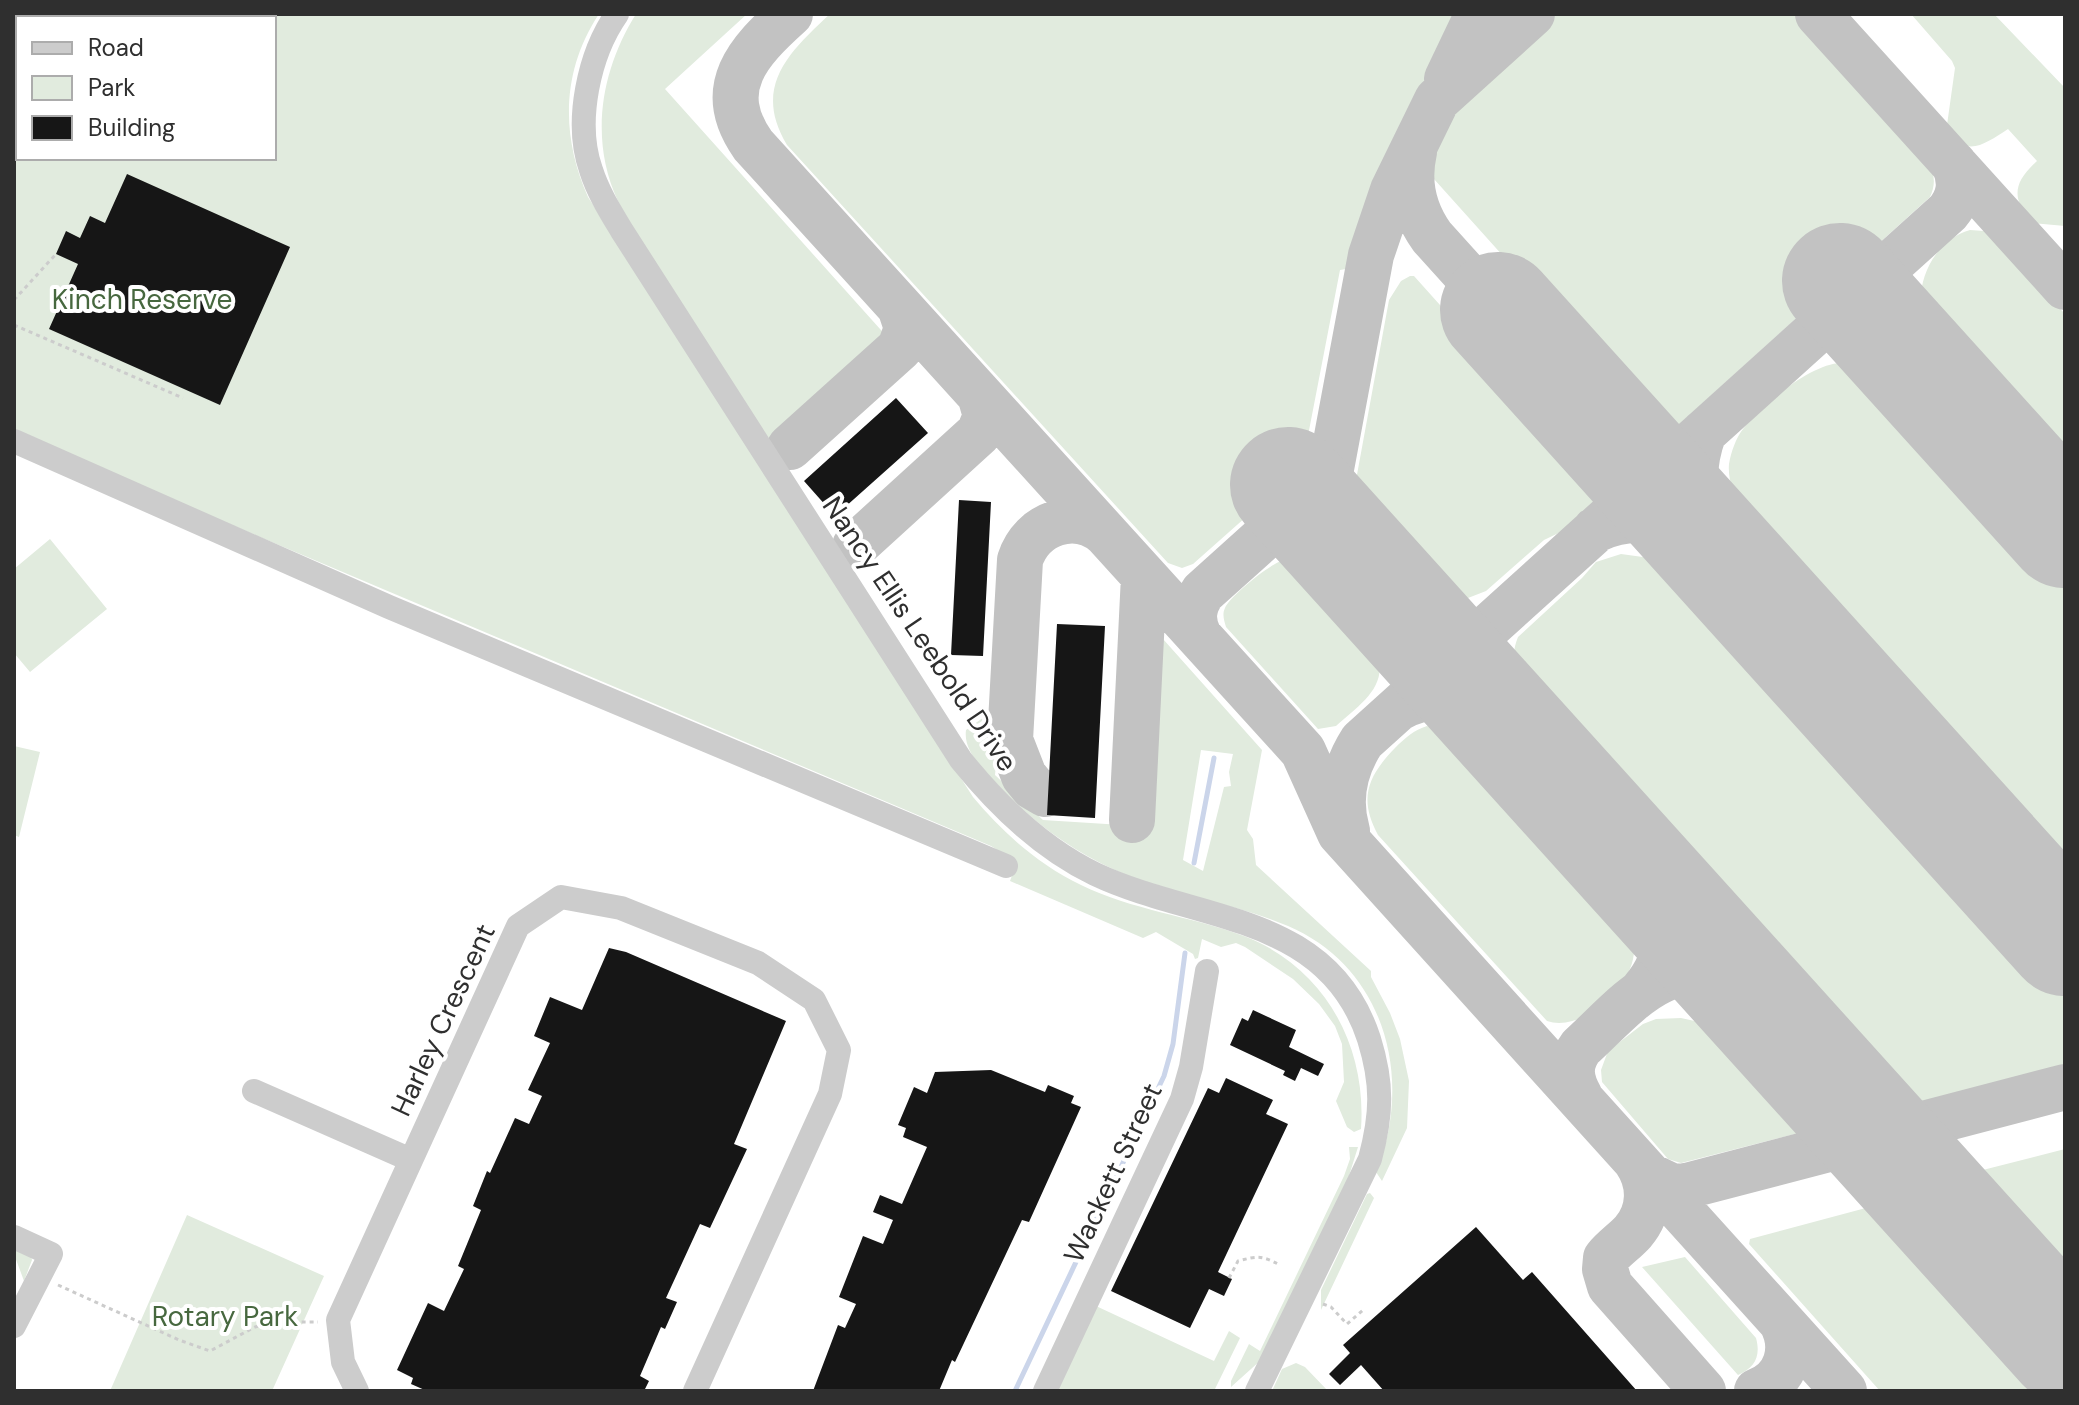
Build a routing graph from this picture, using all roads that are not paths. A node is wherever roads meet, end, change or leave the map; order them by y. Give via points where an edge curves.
1 (617, 14) edge
2 (14, 441) edge
3 (1006, 866) dead end
4 (1207, 971) dead end
5 (254, 1091) dead end
6 (411, 1160) junction
7 (14, 1237) edge
8 (14, 1326) edge
9 (357, 1391) edge
10 (695, 1391) edge
11 (1045, 1391) edge
12 (1257, 1391) edge

1 - 12 street, Nancy Ellis Leebold Drive via 598,47 587,89 586,151 599,190 961,760 1030,832 1095,874 1293,943 1344,988 1363,1022 1381,1102 1373,1148
2 - 3 street via 389,607
4 - 11 street, Wackett Street via 1182,1099
5 - 6 street
6 - 9 street, Harley Crescent via 338,1320 343,1362
6 - 10 street, Harley Crescent via 518,926 561,897 621,908 744,957 814,1000 839,1050 830,1094
7 - 8 street via 51,1254

